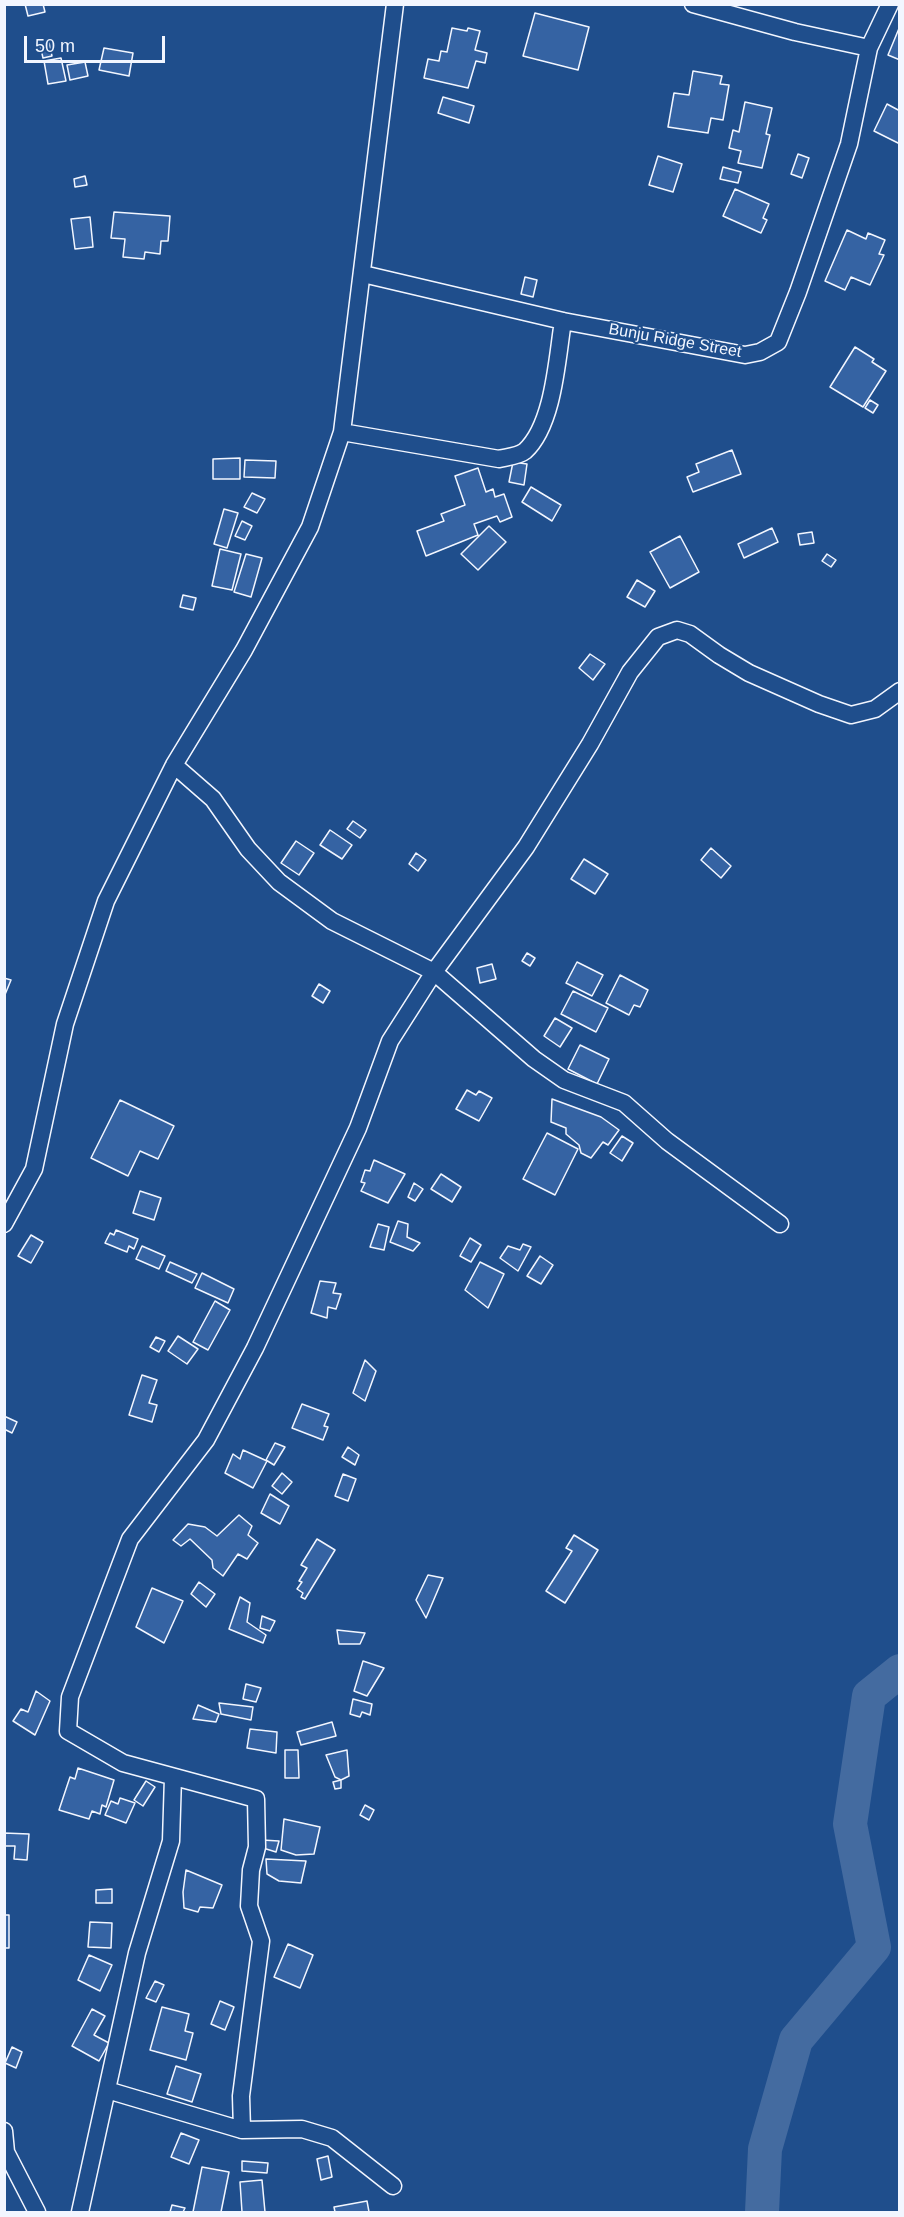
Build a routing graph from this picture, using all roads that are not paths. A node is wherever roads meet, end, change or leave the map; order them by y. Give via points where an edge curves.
1 (395, 4) edge
2 (693, 4) edge
3 (890, 4) edge
4 (868, 48) junction
5 (363, 274) junction
6 (563, 321) junction
7 (342, 432) junction
8 (900, 691) edge
9 (174, 765) junction
10 (434, 972) junction
11 (4, 1224) edge
12 (780, 1224) dead end
13 (173, 1777) junction
14 (107, 2091) junction
15 (242, 2130) junction
16 (4, 2132) edge
17 (393, 2186) dead end
18 (37, 2212) edge
19 (80, 2212) edge

1 - 5 street
2 - 4 street
3 - 4 street, Bunju Ridge Street
4 - 6 street, Bunju Ridge Street via 849,144 778,342 745,355
5 - 6 street, Bunju Ridge Street
5 - 7 street
6 - 7 street via 548,407 535,439 524,453 499,459
7 - 9 street via 310,527 244,650
8 - 10 street via 875,710 851,715 750,674 690,634 677,630 658,637 630,672 526,847
9 - 10 street via 213,799 248,849 279,882 332,921
9 - 11 street via 106,901 65,1024 34,1169
10 - 12 street via 534,1059 564,1080 624,1103 667,1141
10 - 13 street via 390,1041 358,1128 206,1440 130,1539 70,1697 68,1731 123,1764
13 - 14 street via 171,1841 137,1953
13 - 15 street via 256,1799 256,1846 249,1906 261,1941 240,2096
14 - 15 street
14 - 19 street
15 - 17 street via 302,2130 332,2138
16 - 18 street via 6,2152

